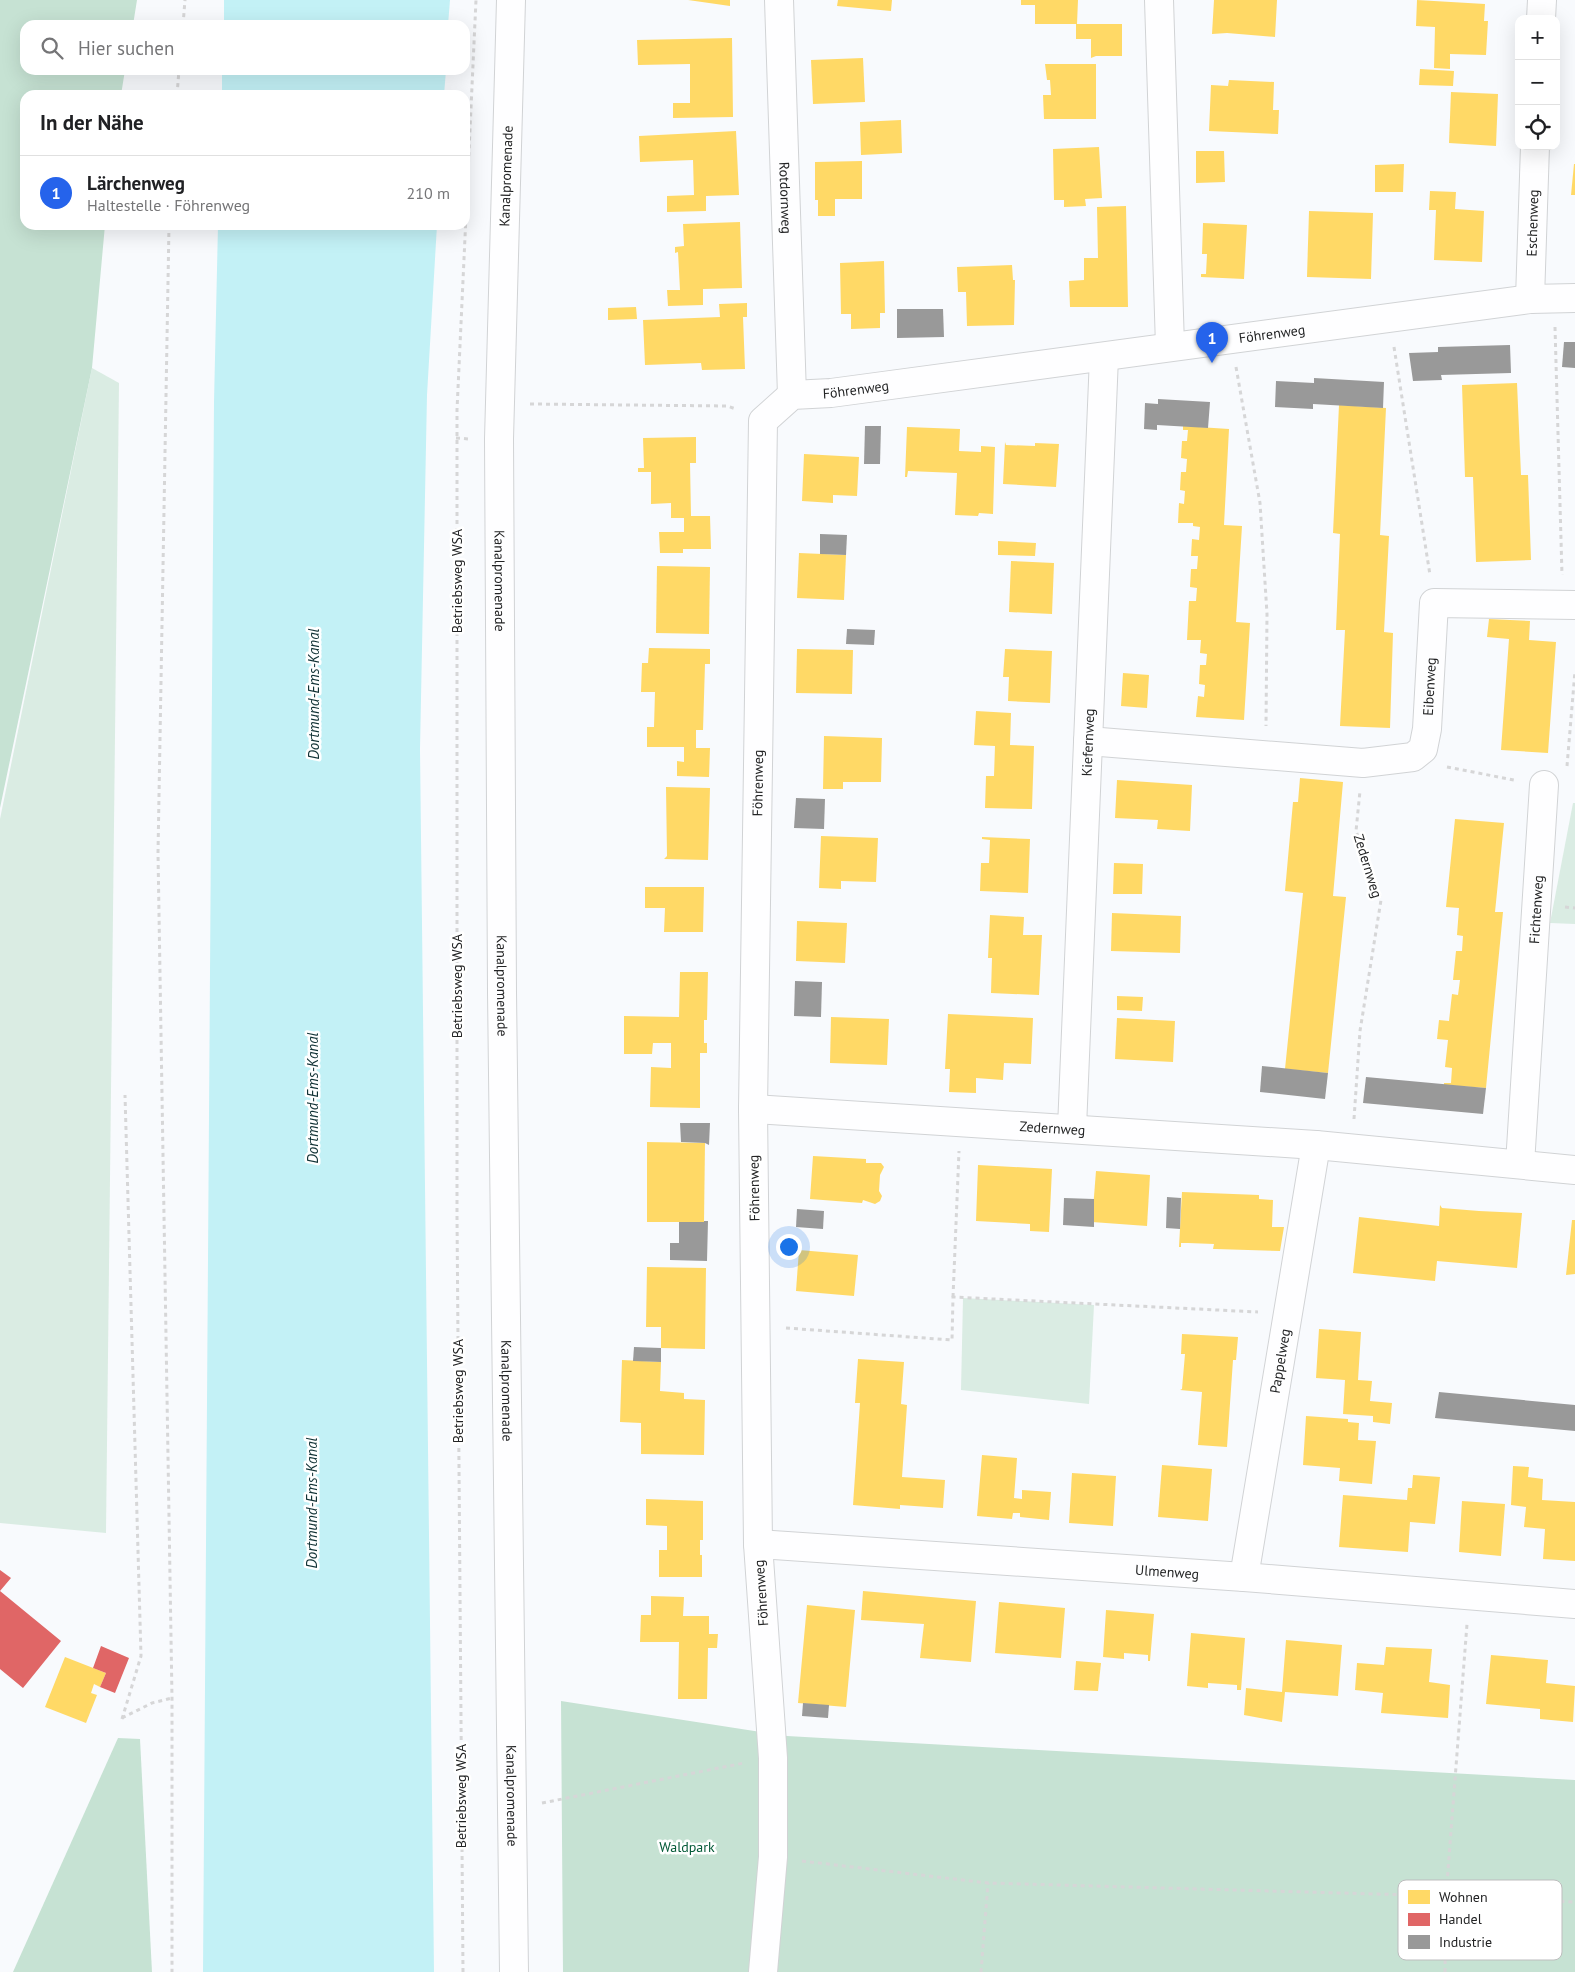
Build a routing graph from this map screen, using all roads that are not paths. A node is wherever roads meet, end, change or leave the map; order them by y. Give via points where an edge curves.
1 (511, 0) edge
2 (779, 0) edge
3 (1159, 0) edge
4 (1542, 0) edge
5 (1541, 15) edge
6 (1535, 150) edge
7 (1553, 299) edge
8 (1170, 346) junction
9 (1104, 356) junction
10 (792, 395) junction
11 (1569, 605) edge
12 (1088, 741) junction
13 (1544, 785) road end
14 (753, 1109) junction
15 (1072, 1128) junction
16 (1316, 1145) junction
17 (1520, 1164) junction
18 (1575, 1170) edge
19 (758, 1544) junction
20 (1244, 1577) junction
21 (1575, 1604) edge
22 (514, 1972) edge
23 (763, 1972) edge

1 - 22 street, Kanalpromenade via 499,459
2 - 10 street, Rotdornweg
3 - 8 street
4 - 5 street
6 - 7 street, Eschenweg
7 - 8 street, Föhrenweg
8 - 9 street, Föhrenweg
9 - 10 street, Föhrenweg via 831,393
9 - 12 street, Kiefernweg
10 - 14 street, Föhrenweg via 763,421
11 - 12 street, Eibenweg via 1434,603 1427,729 1423,749 1413,757 1363,763
12 - 15 street, Kiefernweg
13 - 17 street, Fichtenweg
14 - 15 street, Zedernweg
14 - 19 street, Föhrenweg
15 - 16 street, Zedernweg
16 - 17 street, Zedernweg
16 - 20 street, Pappelweg
17 - 18 street, Zedernweg
19 - 20 street, Ulmenweg
19 - 23 street, Föhrenweg via 773,1758 773,1857
20 - 21 street, Ulmenweg

